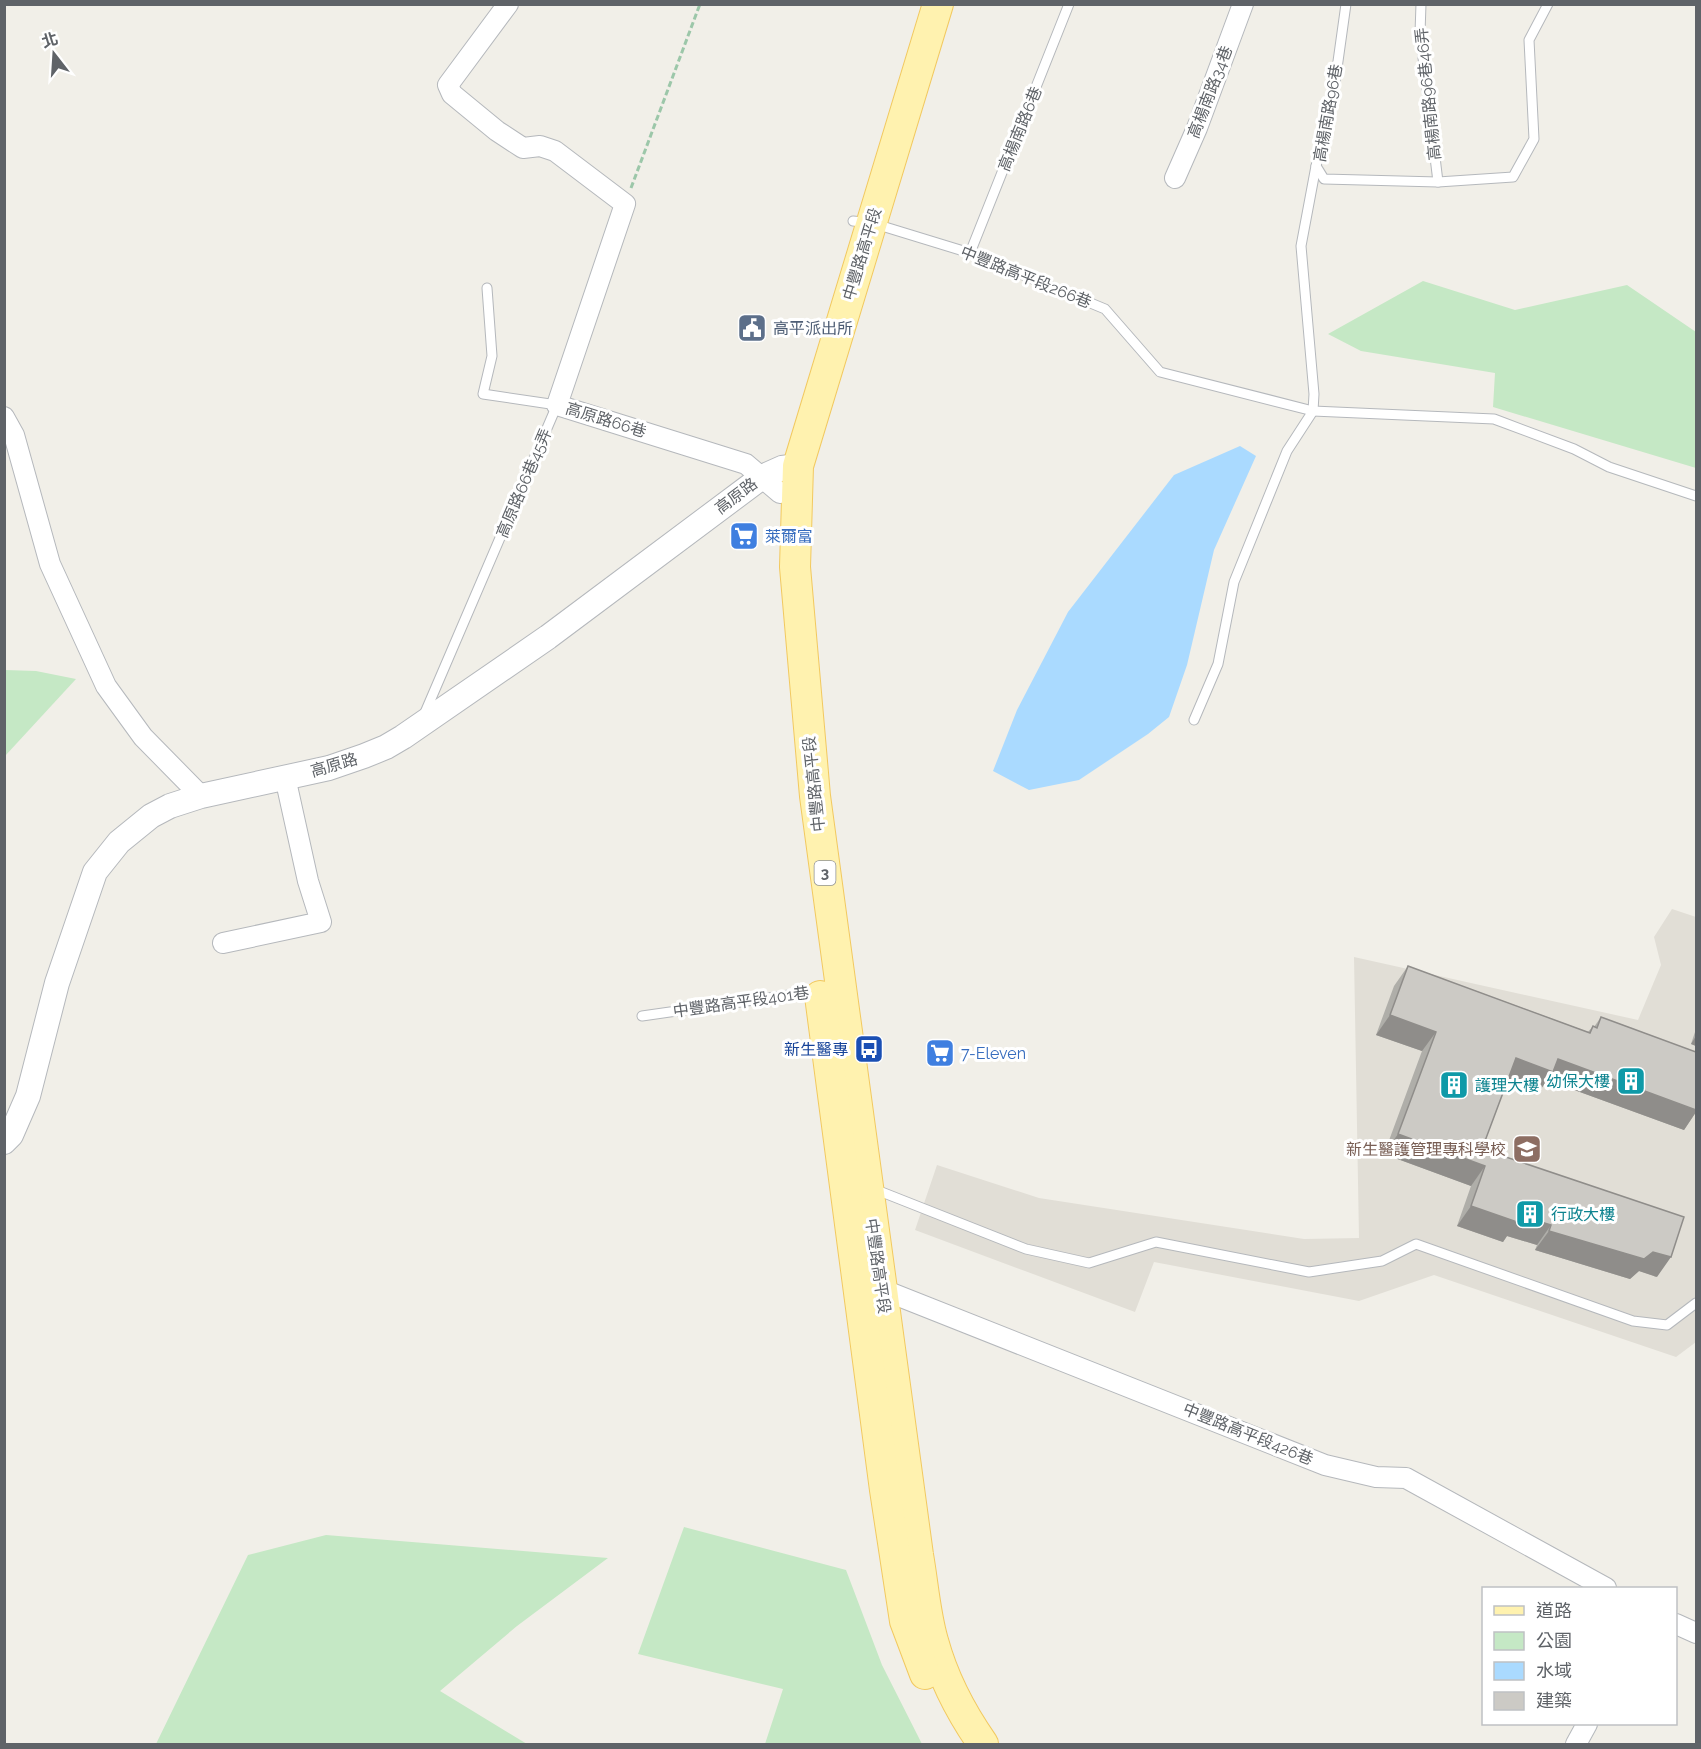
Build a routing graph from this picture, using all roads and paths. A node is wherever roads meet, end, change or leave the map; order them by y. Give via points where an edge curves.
1 (508, 4) edge
2 (700, 4) edge
3 (918, 4) edge
4 (938, 4) edge
5 (1069, 4) edge
6 (1243, 4) edge
7 (1346, 4) edge
8 (1421, 4) edge
9 (1548, 4) edge
10 (1316, 166) junction
11 (1175, 178) dead end
12 (1438, 182) junction
13 (625, 204) junction
14 (862, 222) junction
15 (970, 253) junction
16 (487, 288) dead end
17 (557, 405) junction
18 (1313, 411) junction
19 (4, 417) edge
20 (781, 476) junction
21 (1696, 496) edge
22 (1194, 720) dead end
23 (418, 728) junction
24 (285, 777) junction
25 (201, 796) junction
26 (223, 943) dead end
27 (830, 989) junction
28 (642, 1016) dead end
29 (4, 1142) edge
30 (856, 1187) junction
31 (881, 1289) junction
32 (1696, 1303) edge
33 (891, 1448) junction
34 (1604, 1587) edge
35 (1677, 1624) edge
36 (1696, 1633) edge
37 (1586, 1725) edge
38 (960, 1744) edge
39 (983, 1744) edge
40 (1576, 1744) edge

1 - 13 street via 448,85 452,94 523,148 540,146 555,151
2 - 13 path
3 - 14 main road, 中豐路高平段 / 3
4 - 14 main road, 中豐路高平段 / 3
5 - 15 lane, 高楊南路6巷
6 - 11 street, 高楊南路34巷
7 - 10 lane, 高楊南路96巷 via 1333,97
8 - 12 lane, 高楊南路96巷46弄 via 1420,33
9 - 12 lane, 高楊南路96巷46弄 via 1529,40 1534,139 1513,177
10 - 12 lane, 高楊南路96巷 via 1324,179
10 - 18 lane via 1301,246
13 - 17 street, 高原路66巷
14 - 15 lane, 中豐路高平段266巷
14 - 20 main road, 中豐路高平段 / 3 via 821,323
15 - 18 lane, 中豐路高平段266巷 via 1105,309 1160,372
16 - 17 lane, 高原路66巷45弄 via 492,356 483,394
17 - 20 street, 高原路66巷
17 - 23 lane, 高原路66巷45弄
18 - 21 lane, 中豐路高平段266巷 via 1494,419 1574,449 1609,467
18 - 22 lane via 1287,451 1234,582 1218,664
19 - 25 street via 14,435 50,564 106,686 143,736
20 - 23 street, 高原路
20 - 27 main road, 中豐路高平段 / 3 via 775,580 795,800
23 - 24 street, 高原路 via 364,756
24 - 25 street, 高原路
24 - 26 street via 321,922
25 - 29 street, 高原路 via 151,816 119,842 96,872 57,983 28,1096
27 - 28 lane, 中豐路高平段401巷
27 - 30 main road, 中豐路高平段 / 3
30 - 31 main road, 中豐路高平段 / 3
30 - 32 lane via 1026,1249 1089,1263 1156,1242 1309,1272 1382,1261 1416,1244 1633,1321 1667,1326
30 - 33 main road, 中豐路高平段 / 3
31 - 33 main road, 中豐路高平段 / 3
31 - 34 street, 中豐路高平段426巷 via 1325,1465 1376,1477 1406,1478
33 - 38 main road, 中豐路高平段 / 3 via 905,1621 945,1722
33 - 39 main road, 中豐路高平段 / 3 via 918,1555 933,1641 949,1683
35 - 36 street
37 - 40 street

